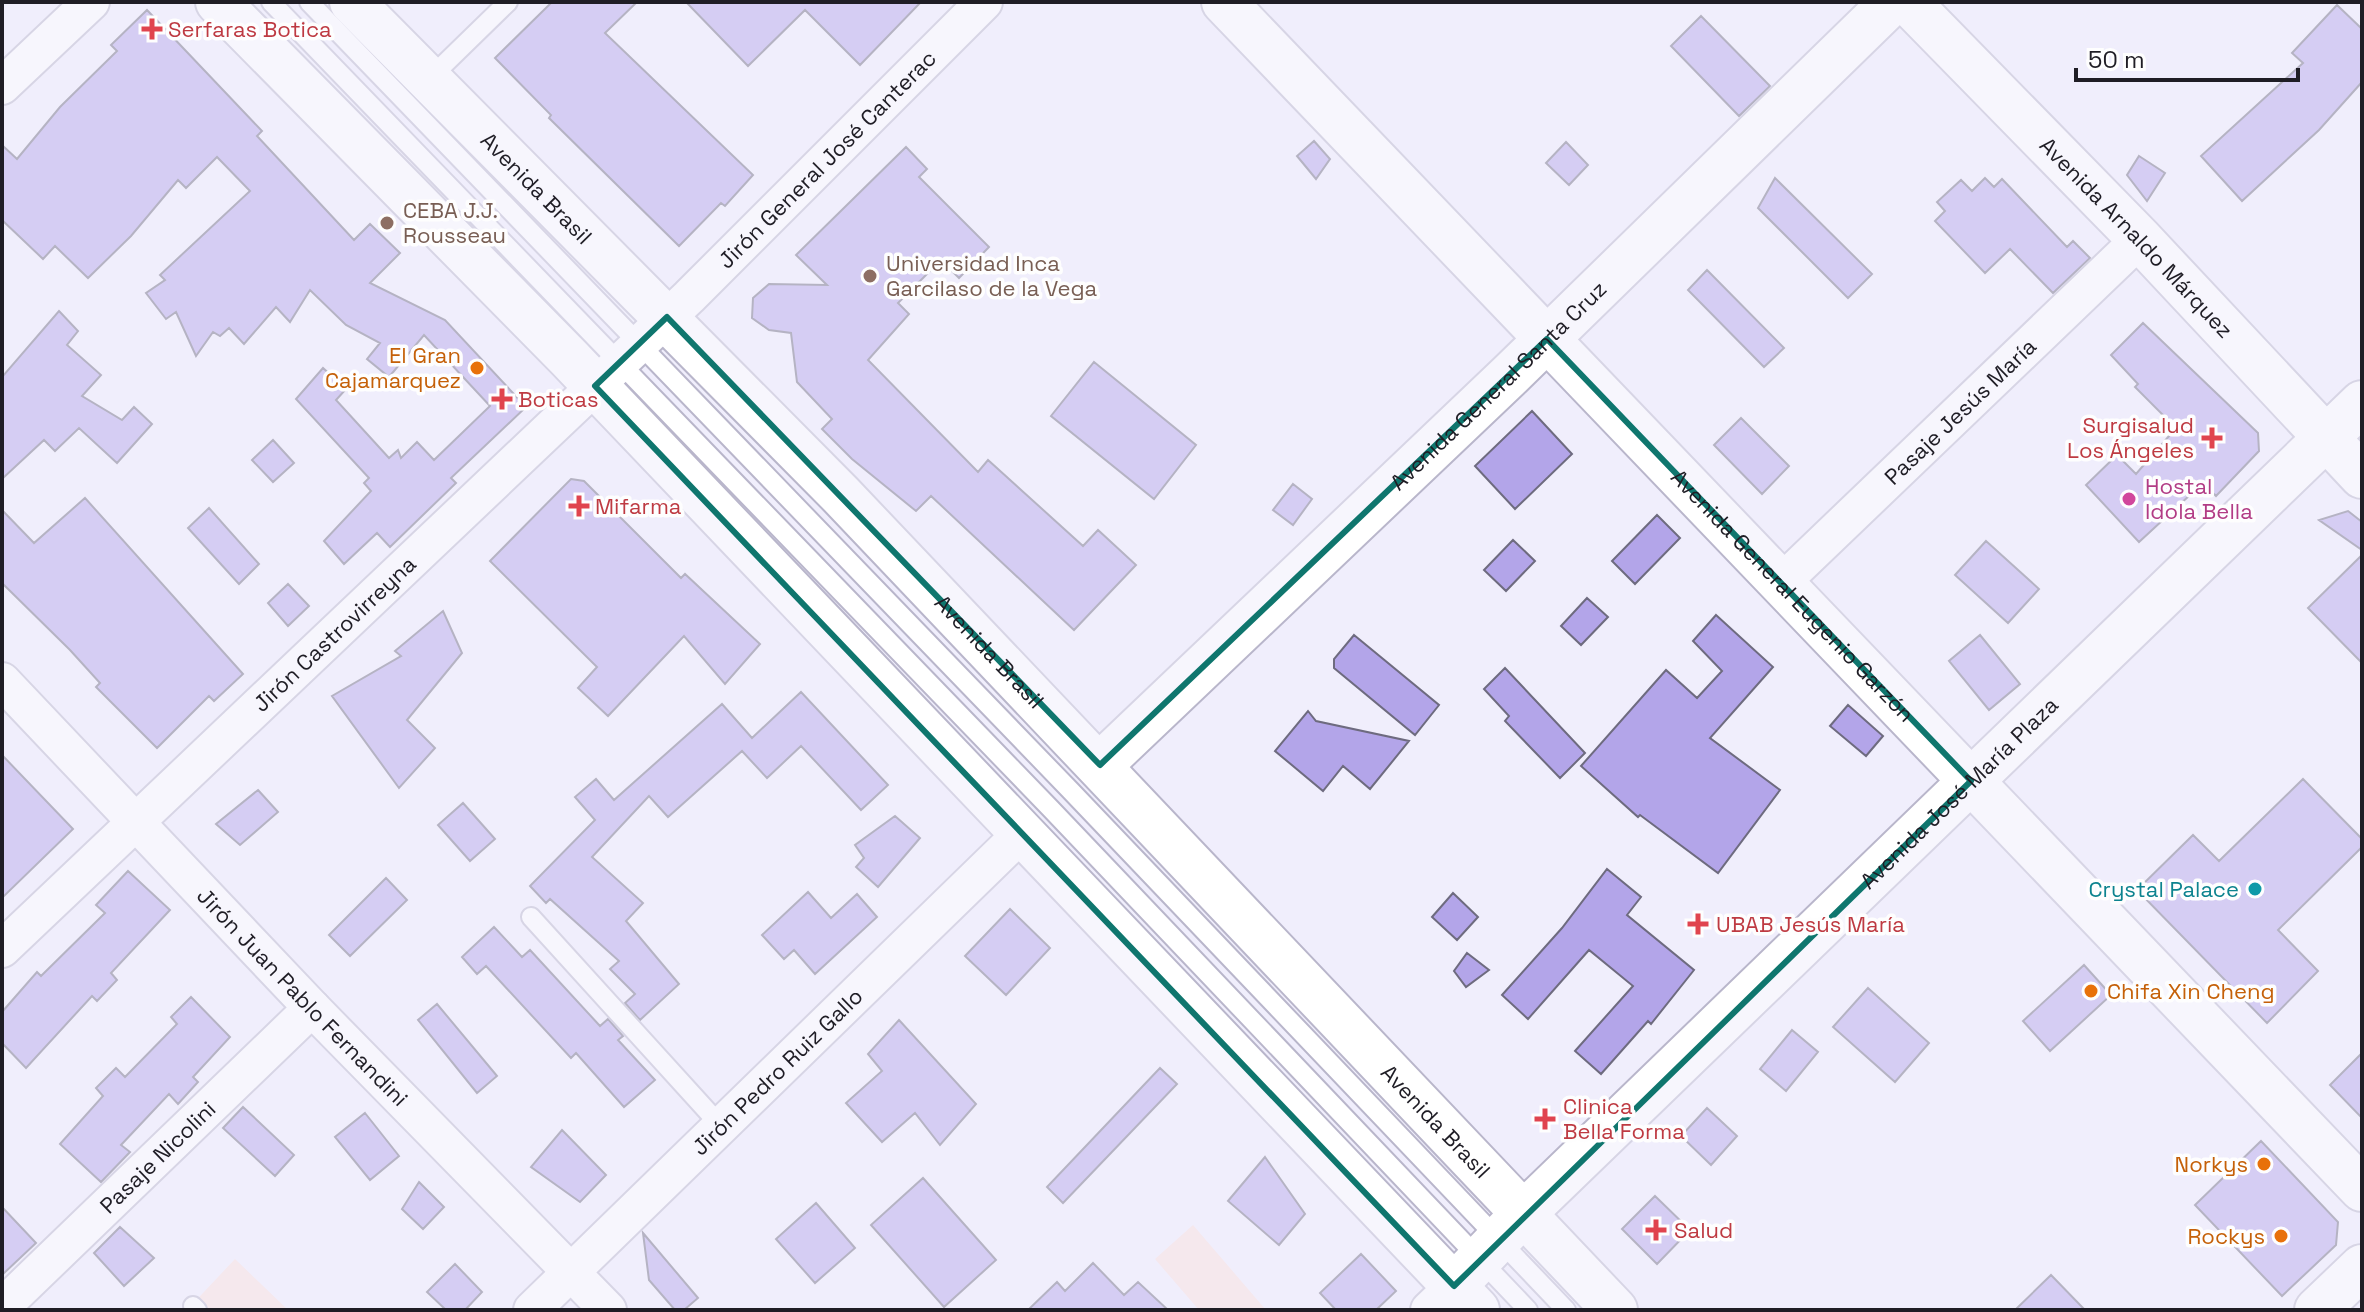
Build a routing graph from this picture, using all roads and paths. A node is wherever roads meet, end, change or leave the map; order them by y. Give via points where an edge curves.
1 (91, 2) edge
2 (218, 2) edge
3 (271, 2) edge
4 (309, 2) edge
5 (352, 2) edge
6 (508, 2) edge
7 (984, 2) edge
8 (1224, 2) edge
9 (1892, 2) edge
10 (1908, 2) edge
11 (430, 78) junction
12 (2, 86) edge
13 (2140, 239) junction
14 (1547, 339) junction
15 (631, 352) junction
16 (2362, 403) edge
17 (2327, 437) junction
18 (2362, 476) edge
19 (1781, 583) junction
20 (2, 681) edge
21 (1100, 765) junction
22 (1971, 781) junction
23 (135, 822) junction
24 (1023, 832) junction
25 (531, 917) dead end
26 (2, 949) edge
27 (312, 1008) junction
28 (720, 1125) junction
29 (2362, 1189) edge
30 (2362, 1267) edge
31 (1477, 1270) edge
32 (571, 1272) junction
33 (2, 1307) edge
34 (532, 1310) edge
35 (608, 1310) edge
36 (1528, 1310) edge
37 (1566, 1310) edge
38 (1615, 1310) edge
39 (2317, 1310) edge

1 - 12 street
2 - 15 main road, Avenida Brasil
3 - 15 lane, Avenida Brasil
4 - 15 lane, Avenida Brasil
5 - 11 main road, Avenida Brasil
6 - 11 lane
7 - 15 street, Jirón General José Canterac
8 - 14 main road, Avenida General Eugenio Garzón
9 - 14 main road, Avenida General Santa Cruz
10 - 13 main road, Avenida Arnaldo Márquez
11 - 15 main road, Avenida Brasil
13 - 17 main road, Avenida Arnaldo Márquez
13 - 19 street, Pasaje Jesús María
14 - 19 main road, Avenida General Eugenio Garzón
14 - 21 main road, Avenida General Santa Cruz
15 - 21 main road, Avenida Brasil
15 - 23 street, Jirón Castrovirreyna
15 - 24 main road, Avenida Brasil
15 - 31 lane, Avenida Brasil
15 - 31 lane, Avenida Brasil
16 - 17 main road, Avenida José María Plaza
17 - 18 main road, Avenida Arnaldo Márquez
17 - 22 main road, Avenida José María Plaza
19 - 22 main road, Avenida General Eugenio Garzón
20 - 23 street, Jirón Juan Pablo Fernandini
21 - 31 main road, Avenida Brasil
22 - 29 main road, Avenida General Eugenio Garzón
22 - 31 main road, Avenida José María Plaza
23 - 26 street, Jirón Castrovirreyna
23 - 27 street, Jirón Juan Pablo Fernandini
24 - 28 street, Jirón Pedro Ruiz Gallo
24 - 31 main road, Avenida Brasil
25 - 28 lane
27 - 32 street, Jirón Juan Pablo Fernandini
27 - 33 street, Pasaje Nicolini
28 - 32 street, Jirón Pedro Ruiz Gallo
30 - 39 main road
31 - 36 lane, Avenida Brasil
31 - 37 lane, Avenida Brasil
31 - 38 main road, Avenida Brasil
32 - 34 street, Jirón Pedro Ruiz Gallo
32 - 35 street, Jirón Juan Pablo Fernandini

